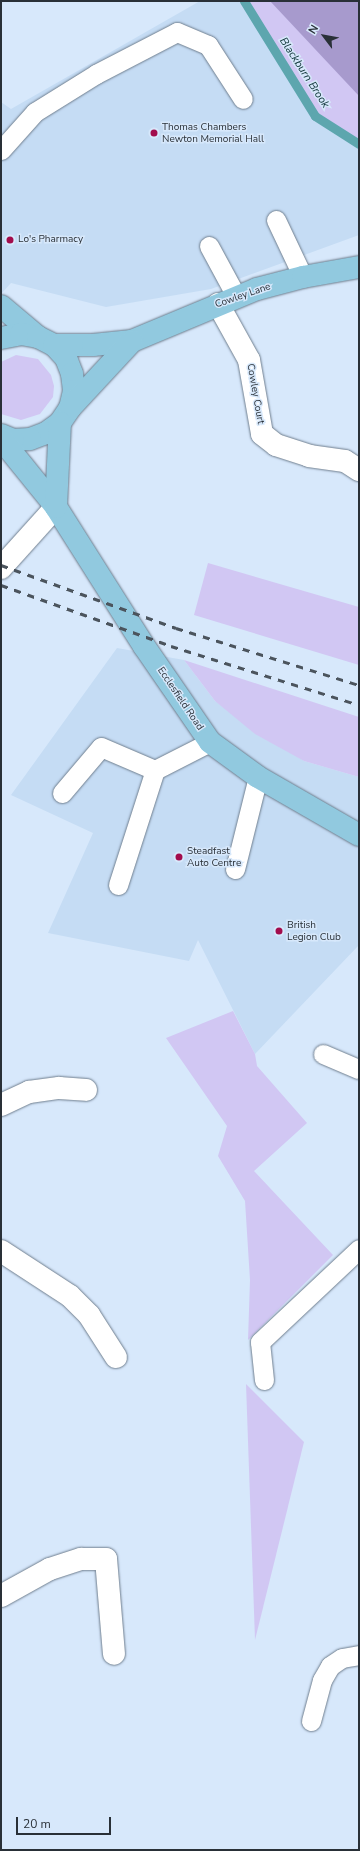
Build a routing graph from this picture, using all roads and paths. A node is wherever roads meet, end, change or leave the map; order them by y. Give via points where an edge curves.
1 (243, 99) dead end
2 (1, 150) edge
3 (276, 220) dead end
4 (209, 246) dead end
5 (359, 268) edge
6 (303, 277) junction
7 (227, 300) junction
8 (1, 306) edge
9 (1, 338) edge
10 (132, 340) junction
11 (46, 341) junction
12 (65, 415) junction
13 (1, 435) edge
14 (1, 440) edge
15 (359, 470) edge
16 (56, 507) junction
17 (1, 568) edge
18 (210, 742) junction
19 (155, 770) junction
20 (258, 778) junction
21 (62, 793) dead end
22 (359, 835) edge
23 (235, 869) dead end
24 (118, 885) dead end
25 (323, 1054) dead end
26 (359, 1069) edge
27 (86, 1090) dead end
28 (1, 1105) edge
29 (359, 1249) edge
30 (1, 1251) edge
31 (116, 1357) dead end
32 (264, 1380) dead end
33 (1, 1596) edge
34 (114, 1654) dead end
35 (359, 1655) edge
36 (311, 1720) dead end

1 - 2 lane via 208,45 177,32 96,74 36,112
3 - 6 lane
4 - 7 lane
5 - 6 main road, Cowley Lane
6 - 7 main road, Cowley Lane
7 - 10 main road, Cowley Lane
7 - 15 street, Cowley Court via 249,360 262,434 276,445 309,456 345,461
8 - 11 main road
9 - 11 main road, Cowley Lane via 21,334
10 - 11 main road, Cowley Lane via 93,345
10 - 12 main road, Cowley Lane
11 - 12 main road via 66,358 72,374 74,391
12 - 13 main road, Cowley Lane via 46,433 30,439 13,440
12 - 16 main road
14 - 16 main road, Ecclesfield Road
16 - 17 street
16 - 18 main road, Ecclesfield Road via 144,646
18 - 19 lane
18 - 20 main road, Ecclesfield Road
19 - 21 lane via 101,747
19 - 24 lane
20 - 22 main road, Ecclesfield Road
20 - 23 lane
25 - 26 lane
27 - 28 street via 59,1088 29,1092
29 - 32 lane via 260,1342
30 - 31 street via 70,1296 90,1315
33 - 34 street via 50,1569 81,1559 106,1559
35 - 36 lane via 342,1658 330,1666 322,1680

